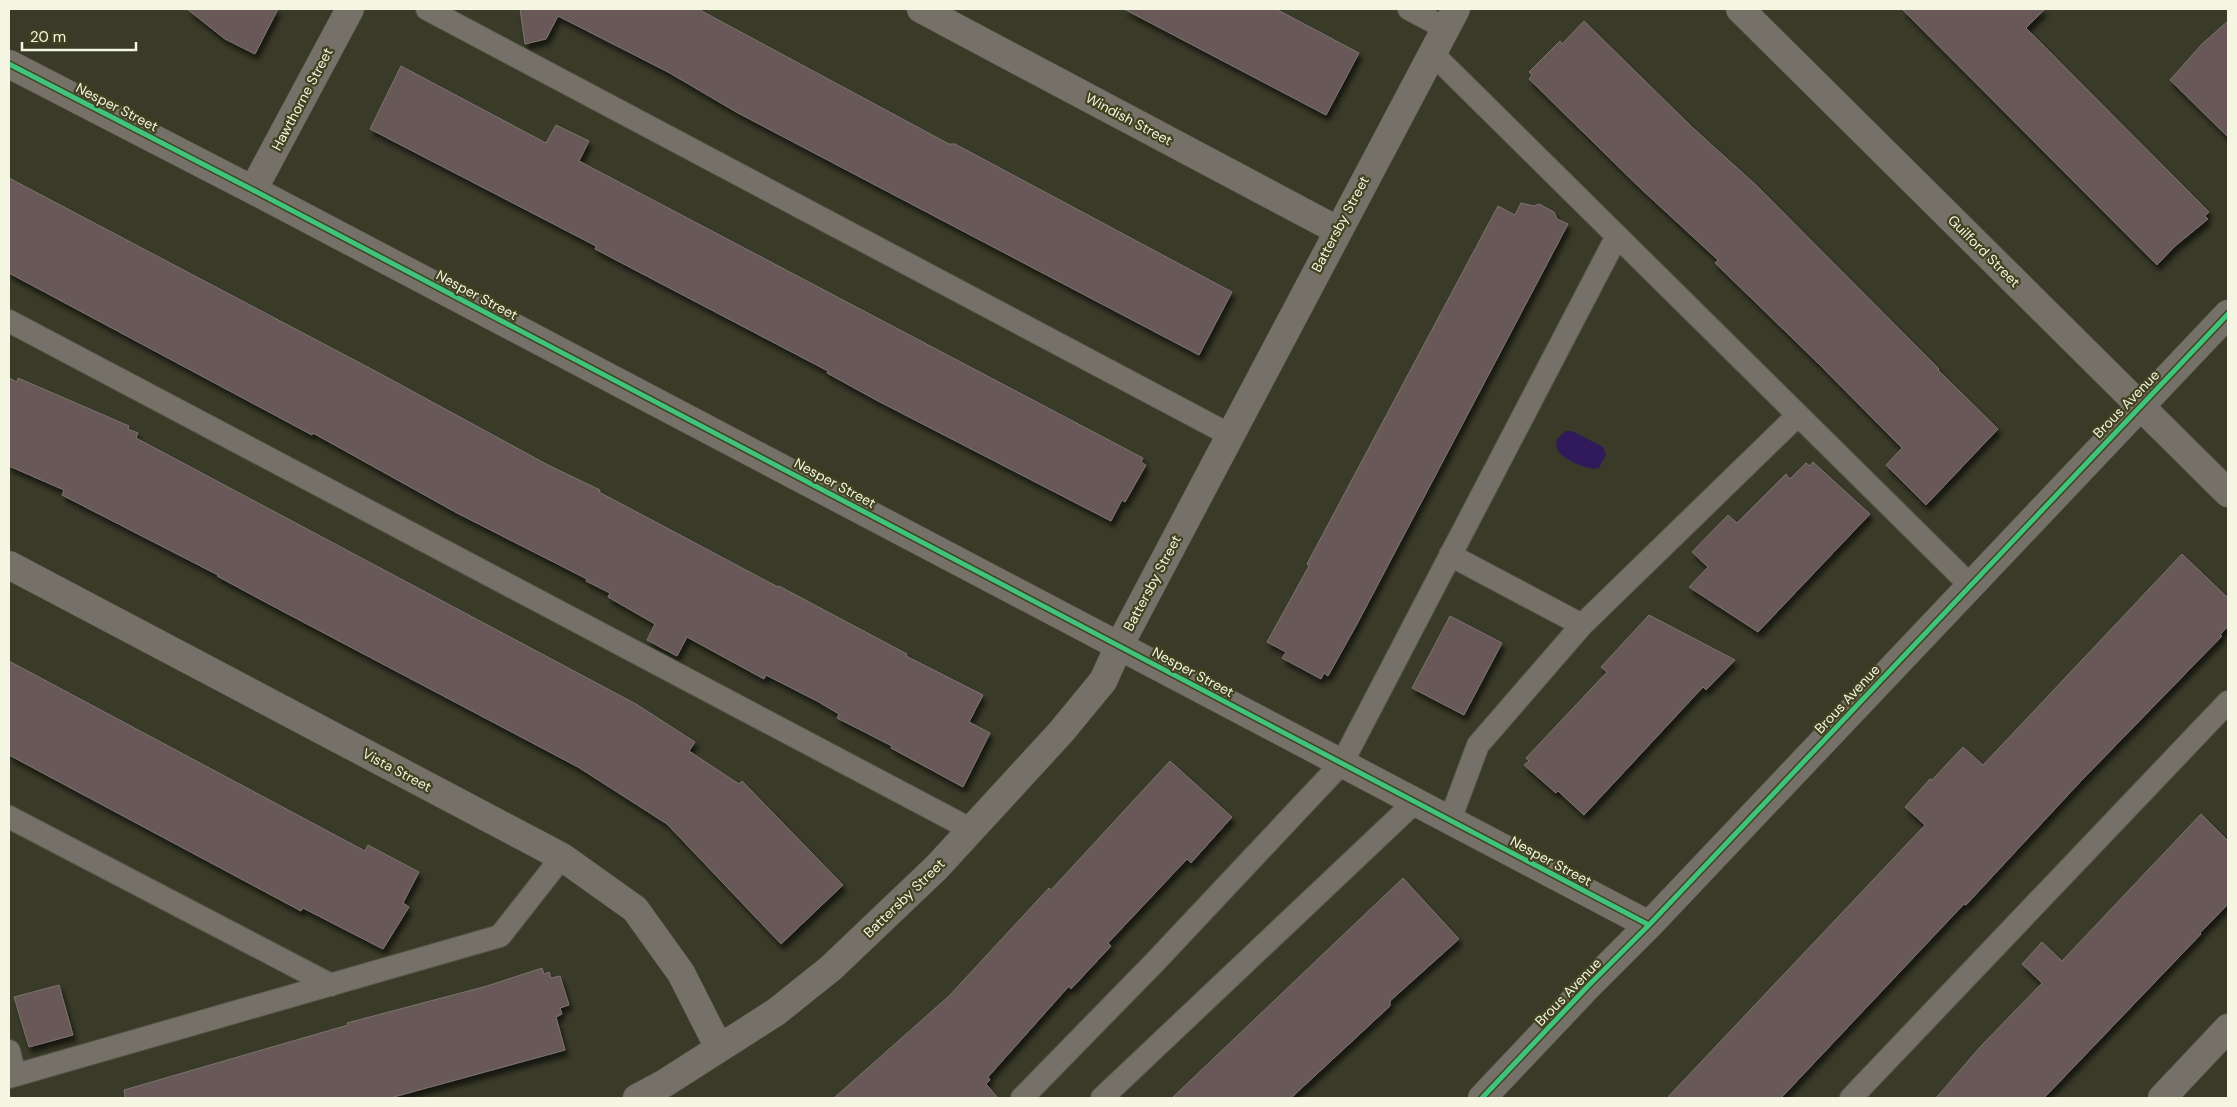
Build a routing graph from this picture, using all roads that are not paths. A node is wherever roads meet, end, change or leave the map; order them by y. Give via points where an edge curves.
1 (350, 9) edge
2 (427, 9) edge
3 (921, 9) edge
4 (1408, 9) edge
5 (1740, 9) edge
6 (1450, 18) edge
7 (1432, 53) junction
8 (9, 64) edge
9 (253, 190) junction
10 (1337, 230) junction
11 (1617, 236) junction
12 (2228, 314) edge
13 (9, 322) edge
14 (2139, 406) junction
15 (1798, 415) junction
16 (1230, 435) junction
17 (2228, 493) edge
18 (1450, 555) junction
19 (9, 565) edge
20 (1970, 585) junction
21 (1582, 625) junction
22 (1119, 646) junction
23 (2228, 702) edge
24 (1342, 763) junction
25 (1415, 802) junction
26 (9, 817) edge
27 (1450, 820) junction
28 (972, 830) junction
29 (562, 857) junction
30 (1649, 925) junction
31 (331, 984) junction
32 (2228, 1028) edge
33 (718, 1048) junction
34 (9, 1051) edge
35 (12, 1076) edge
36 (637, 1098) edge
37 (1022, 1098) edge
38 (1102, 1098) edge
39 (1482, 1098) edge
40 (1851, 1098) edge
41 (2162, 1098) edge

1 - 9 street, Hawthorne Street
2 - 16 lane
3 - 10 street, Windish Street
4 - 6 lane
5 - 14 street, Guilford Street
6 - 7 street, Battersby Street
7 - 10 street, Battersby Street
7 - 11 lane
8 - 9 street, Nesper Street
9 - 22 street, Nesper Street
10 - 16 street, Battersby Street
11 - 15 lane
11 - 18 lane
12 - 14 street, Brous Avenue
13 - 28 lane
14 - 17 street, Guilford Street
14 - 20 street, Brous Avenue
15 - 20 lane
15 - 21 lane
16 - 22 street, Battersby Street
18 - 21 lane
18 - 24 lane
19 - 29 street, Vista Street
20 - 30 street, Brous Avenue
21 - 27 lane via 1478,745
22 - 24 street, Nesper Street
22 - 28 street, Battersby Street via 1104,682
23 - 40 lane
24 - 25 street, Nesper Street
24 - 37 lane
25 - 27 street, Nesper Street
25 - 38 lane
26 - 31 lane
27 - 30 street, Nesper Street
28 - 33 street, Battersby Street via 938,867 831,968 776,1012
29 - 31 lane via 500,936
29 - 33 street, Vista Street via 635,909 681,973
30 - 39 street, Brous Avenue
31 - 35 lane
32 - 41 street
33 - 36 street, Battersby Street
34 - 35 lane

